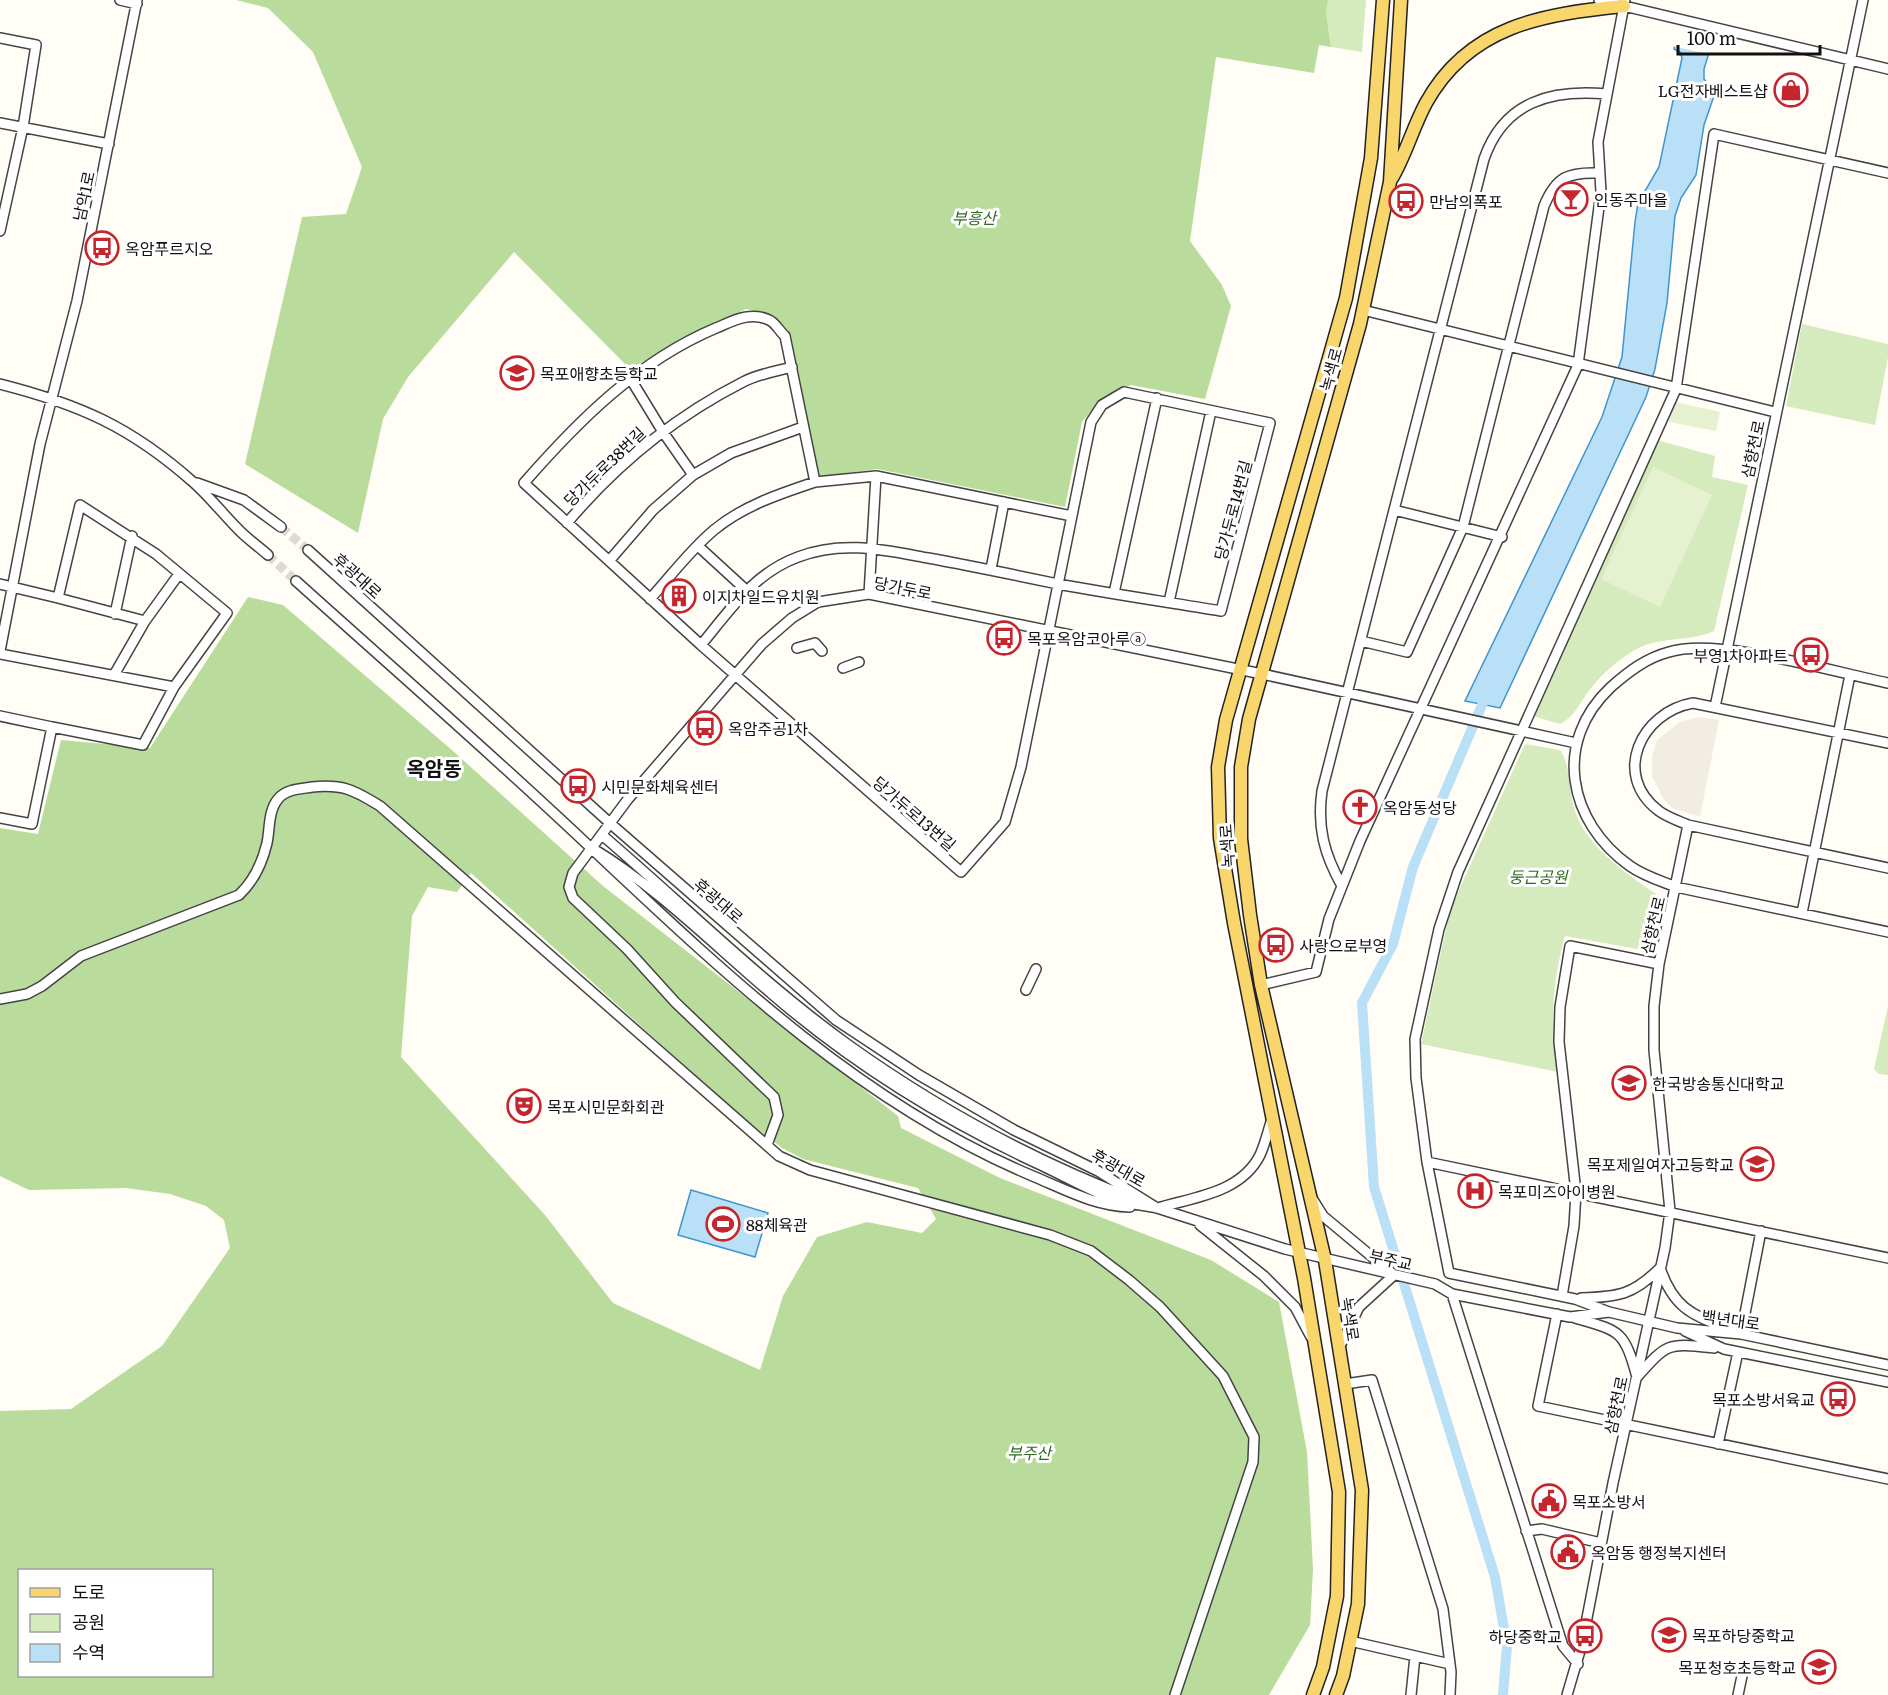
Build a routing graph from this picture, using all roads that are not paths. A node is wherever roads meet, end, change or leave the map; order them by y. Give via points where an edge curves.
1 (120, 0) edge
2 (1383, 0) edge
3 (1401, 0) edge
4 (1599, 0) edge
5 (1863, 0) edge
6 (137, 2) edge
7 (1624, 3) edge
8 (0, 38) edge
9 (1850, 59) junction
10 (1888, 69) edge
11 (1607, 94) junction
12 (0, 123) edge
13 (23, 127) junction
14 (109, 144) junction
15 (1830, 160) junction
16 (1598, 173) junction
17 (1888, 173) edge
18 (1390, 182) junction
19 (0, 231) edge
20 (1363, 310) junction
21 (1440, 331) junction
22 (1508, 348) junction
23 (1581, 366) junction
24 (792, 367) junction
25 (630, 378) junction
26 (0, 384) edge
27 (1673, 389) junction
28 (53, 397) junction
29 (1157, 398) junction
30 (1211, 411) junction
31 (1775, 412) junction
32 (803, 427) junction
33 (663, 432) junction
34 (693, 475) junction
35 (876, 476) junction
36 (814, 482) junction
37 (194, 483) junction
38 (1004, 502) junction
39 (1394, 510) junction
40 (1072, 516) junction
41 (567, 523) junction
42 (281, 527) tunnel mouth
43 (1463, 527) junction
44 (132, 536) junction
45 (1502, 537) junction
46 (698, 546) junction
47 (872, 548) junction
48 (308, 550) tunnel mouth
49 (268, 555) tunnel mouth
50 (609, 561) junction
51 (991, 569) junction
52 (179, 574) junction
53 (297, 582) tunnel mouth
54 (0, 584) edge
55 (1059, 584) junction
56 (13, 586) junction
57 (746, 590) junction
58 (1114, 593) junction
59 (869, 594) junction
60 (58, 598) junction
61 (650, 598) junction
62 (1168, 602) junction
63 (115, 614) junction
64 (145, 621) junction
65 (1049, 632) junction
66 (1360, 641) junction
67 (701, 645) junction
68 (797, 648) dead end
69 (1726, 649) junction
70 (822, 651) dead end
71 (0, 653) edge
72 (859, 662) dead end
73 (843, 668) dead end
74 (1240, 670) junction
75 (734, 674) junction
76 (1262, 674) junction
77 (114, 675) junction
78 (1850, 675) junction
79 (1888, 683) edge
80 (174, 687) junction
81 (1347, 693) junction
82 (1715, 707) junction
83 (1426, 711) junction
84 (0, 716) edge
85 (52, 727) junction
86 (1519, 732) junction
87 (1839, 733) junction
88 (1576, 743) junction
89 (1888, 743) edge
90 (0, 818) edge
91 (611, 824) junction
92 (1688, 825) junction
93 (602, 835) junction
94 (592, 848) junction
95 (1814, 852) junction
96 (1888, 868) edge
97 (1342, 886) junction
98 (1676, 887) junction
99 (1802, 913) junction
100 (1888, 932) edge
101 (1659, 964) junction
102 (1036, 969) dead end
103 (1261, 985) junction
104 (1026, 990) dead end
105 (0, 999) edge
106 (1273, 1117) junction
107 (767, 1145) junction
108 (1427, 1162) junction
109 (1576, 1192) junction
110 (1312, 1199) junction
111 (1157, 1208) junction
112 (1670, 1211) junction
113 (1193, 1220) junction
114 (1761, 1231) junction
115 (1299, 1252) junction
116 (1888, 1258) edge
117 (1325, 1260) junction
118 (1340, 1263) joint
119 (1660, 1268) junction
120 (1449, 1273) junction
121 (1394, 1275) junction
122 (1435, 1284) junction
123 (1452, 1294) junction
124 (1562, 1296) junction
125 (1575, 1299) junction
126 (1609, 1312) junction
127 (1557, 1314) junction
128 (1570, 1317) junction
129 (1648, 1321) junction
130 (1677, 1328) junction
131 (1741, 1334) junction
132 (1315, 1344) junction
133 (1339, 1348) junction
134 (1724, 1349) junction
135 (1738, 1352) junction
136 (1888, 1365) edge
137 (1637, 1377) junction
138 (1888, 1382) edge
139 (1345, 1384) junction
140 (1627, 1425) junction
141 (1718, 1444) junction
142 (1888, 1479) edge
143 (1526, 1531) junction
144 (1601, 1543) junction
145 (1350, 1641) junction
146 (1415, 1656) junction
147 (1450, 1664) junction
148 (1578, 1664) junction
149 (1742, 1676) dead end
150 (1175, 1695) edge
151 (1314, 1695) edge
152 (1336, 1695) edge
153 (1411, 1695) edge
154 (1450, 1695) edge
155 (1567, 1695) edge
156 (1738, 1695) edge

1 - 6 street
2 - 74 main road, 녹색로 via 1371,158 1346,298
3 - 18 main road, 녹색로
4 - 7 street
5 - 9 street, 삼향천로
6 - 14 street, 남악1로
7 - 9 street
7 - 11 street
7 - 18 main road via 1514,25 1474,49 1454,65 1427,101
8 - 13 street via 36,45
9 - 10 street
9 - 15 street, 삼향천로
11 - 16 street via 1598,142
11 - 21 street via 1577,91 1542,97 1514,115 1493,138 1483,163
12 - 13 street
13 - 14 street
13 - 19 street
14 - 28 street, 남악1로
15 - 17 street
15 - 27 street via 1714,134
15 - 31 street, 삼향천로
16 - 22 street via 1576,172 1549,195
16 - 23 street via 1601,192
18 - 20 main road, 녹색로
20 - 21 street
20 - 76 main road, 녹색로
21 - 22 street
21 - 39 street
22 - 23 street
22 - 43 street
23 - 27 street
23 - 45 street
24 - 25 street, 당가두로38번길 via 784,336 770,320 747,316 689,339
24 - 32 street, 당가두로38번길
24 - 33 street, 당가두로38번길 via 745,381
25 - 33 street, 당가두로38번길
25 - 41 street, 당가두로38번길 via 558,444 524,483
26 - 28 street
27 - 31 street
27 - 86 street
28 - 37 street via 124,429
28 - 56 street, 남악1로
29 - 30 street, 당가두로14번길
29 - 40 street, 당가두로14번길 via 1124,392 1102,405 1090,422
29 - 58 street
30 - 62 street
30 - 62 street, 당가두로14번길 via 1270,423 1221,611
31 - 69 street, 삼향천로
32 - 34 street via 731,453
32 - 36 street, 당가두로38번길
33 - 34 street, 당가두로38번길
33 - 41 street, 당가두로38번길 via 602,484
34 - 50 street via 653,510
35 - 36 street
35 - 38 street
35 - 47 street
36 - 46 street via 748,508
37 - 42 street via 244,501
37 - 49 street via 238,530
38 - 40 street
38 - 51 street
39 - 43 street
39 - 66 street
40 - 55 street, 당가두로14번길
41 - 50 street, 당가두로38번길
43 - 45 street
43 - 66 street via 1407,652
44 - 52 street
44 - 60 street via 80,505
44 - 63 street
45 - 83 street
46 - 57 street
46 - 61 street
47 - 51 street
47 - 57 street via 840,547 798,557 774,568
47 - 59 street
48 - 91 street, 후광대로
50 - 61 street, 당가두로38번길
51 - 55 street
52 - 64 street
52 - 80 street via 227,613
53 - 94 street, 후광대로
54 - 56 street
55 - 58 street, 당가두로14번길
55 - 65 street
56 - 60 street
56 - 71 street, 남악1로
57 - 67 street
58 - 62 street, 당가두로14번길
59 - 65 street, 당가두로
59 - 75 street, 당가두로 via 818,602 792,618
60 - 63 street
61 - 67 street, 당가두로38번길
63 - 64 street
64 - 77 street
65 - 74 street, 당가두로
65 - 75 street, 당가두로13번길 via 1021,767 1005,822 961,872
66 - 81 street
67 - 75 street, 당가두로38번길
68 - 70 street via 815,643
69 - 78 street
69 - 82 street
69 - 88 street, 삼향천로 via 1669,651 1634,667 1600,698
71 - 77 street
72 - 73 street
74 - 76 street, 당가두로
74 - 106 main road, 녹색로 via 1218,766 1220,838
75 - 91 street, 당가두로
76 - 81 street, 당가두로
76 - 103 main road, 녹색로 via 1241,767 1240,839
77 - 80 street
78 - 79 street
78 - 87 street
80 - 85 street via 143,745
81 - 83 street, 당가두로
81 - 97 street via 1322,791 1319,820 1324,851
82 - 87 street
82 - 92 street via 1693,704 1665,713 1648,727 1637,749 1637,777 1645,796 1659,811
83 - 86 street, 당가두로
83 - 97 street
84 - 85 street
85 - 90 street via 32,824
86 - 88 street, 당가두로
86 - 108 street via 1448,898 1427,984 1415,1049
87 - 89 street
87 - 95 street
88 - 98 street, 삼향천로 via 1573,774 1583,810 1599,838 1633,868
91 - 93 street, 당가두로
91 - 111 street, 후광대로 via 836,1020 919,1075 1014,1130 1098,1171
92 - 95 street
92 - 98 street
93 - 94 street, 당가두로
93 - 111 street, 후광대로 via 771,983 846,1043 921,1094 1005,1142
94 - 107 street, 당가두로 via 573,873 569,887 573,898 774,1097 778,1114
94 - 111 street, 후광대로 via 693,922 772,994 848,1054 908,1095 1002,1147 1114,1199
94 - 111 street, 후광대로 via 718,966 818,1049 897,1103 991,1159 1088,1200 1113,1206
95 - 96 street
95 - 99 street
97 - 103 street via 1316,972
98 - 99 street
98 - 101 street, 삼향천로
99 - 100 street
101 - 109 street via 1570,946 1559,1042
101 - 112 street, 삼향천로 via 1654,1050
102 - 104 street
103 - 110 main road, 녹색로
105 - 107 street via 27,994 81,956 239,895 257,872 278,799 294,789 332,785 353,789 380,806
106 - 111 street via 1260,1155 1247,1173 1225,1189
106 - 115 main road, 녹색로
107 - 150 street via 779,1156 810,1170 1050,1235 1090,1251 1160,1307 1223,1376 1254,1437 1253,1462
108 - 109 street
108 - 120 street
109 - 112 street
109 - 124 street
110 - 117 main road, 녹색로
110 - 121 street via 1323,1216
111 - 113 street, 후광대로
112 - 114 street
112 - 119 street, 삼향천로
113 - 115 street, 후광대로
113 - 132 street via 1264,1276 1296,1307
114 - 116 street
114 - 131 street
115 - 117 street, 후광대로
115 - 132 main road, 녹색로
117 - 118 street, 후광대로
117 - 133 main road, 녹색로
118 - 121 street, 부주교
119 - 125 street via 1630,1292
119 - 129 street, 삼향천로
119 - 131 street via 1667,1288 1686,1310
120 - 122 street
120 - 124 street
121 - 122 street, 부주교
121 - 133 street via 1366,1298
122 - 123 street, 부주교
123 - 127 street
123 - 143 street
124 - 125 street
125 - 126 street
126 - 128 street
126 - 129 street
127 - 128 street
127 - 140 street via 1538,1406
128 - 137 street via 1604,1326 1623,1338
129 - 130 street
129 - 137 street, 삼향천로
130 - 131 street, 백년대로
130 - 134 street, 백년대로
131 - 136 street, 백년대로
132 - 151 main road, 녹색로 via 1339,1492 1337,1596
133 - 139 main road, 녹색로
134 - 135 street, 백년대로
134 - 137 street via 1670,1346 1660,1351
135 - 138 street, 백년대로
135 - 141 street
137 - 140 street, 삼향천로
139 - 145 main road, 녹색로 via 1362,1490 1358,1604
139 - 147 street via 1372,1380 1443,1609
140 - 141 street
140 - 144 street, 삼향천로
141 - 142 street
143 - 144 street via 1542,1529
143 - 148 street via 1563,1646
144 - 148 street, 삼향천로
145 - 146 street
145 - 152 main road, 녹색로
146 - 147 street
146 - 153 street
147 - 154 street
148 - 155 street, 삼향천로
149 - 156 street

